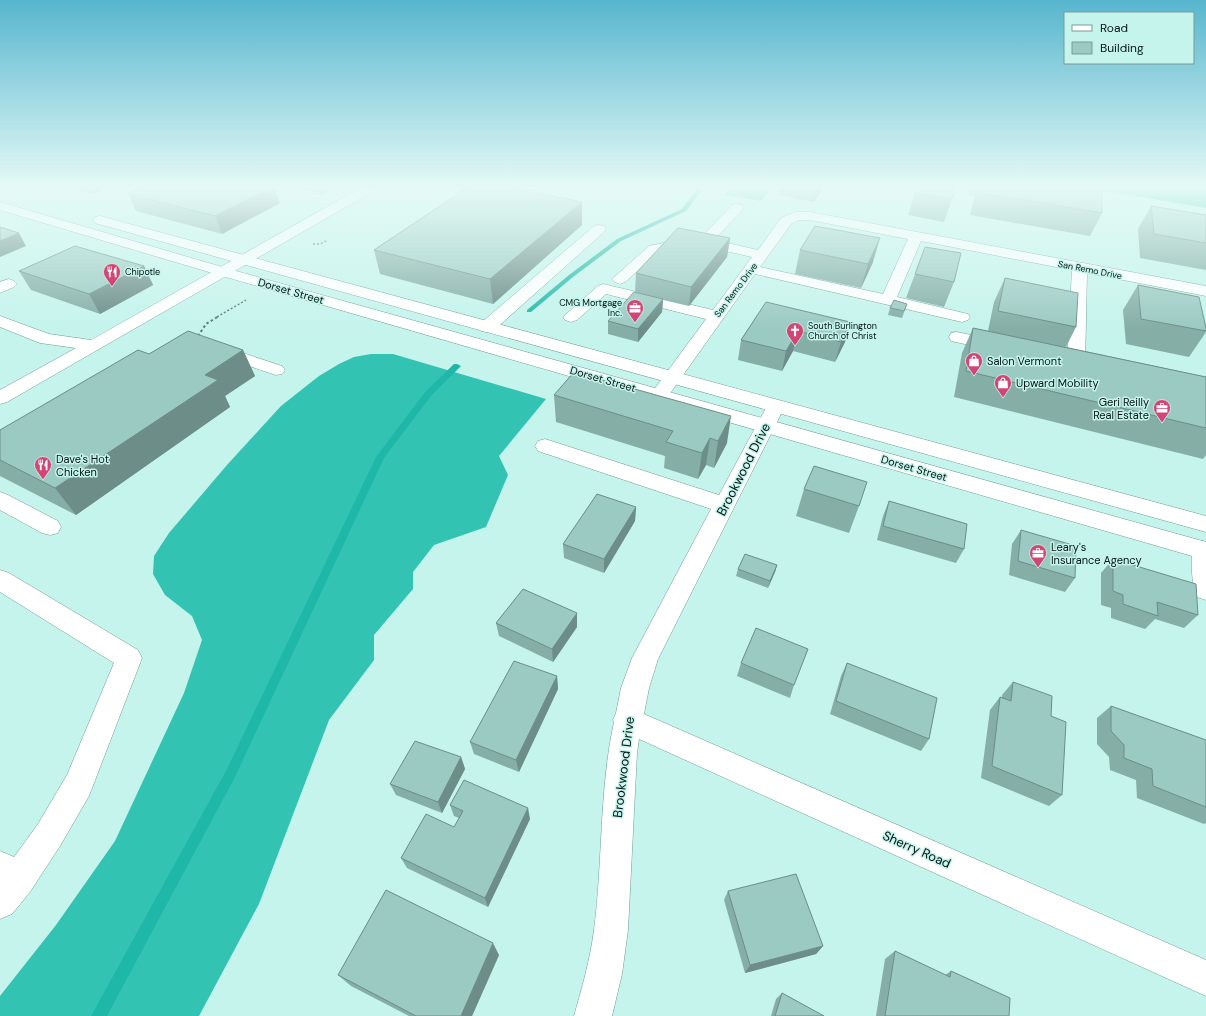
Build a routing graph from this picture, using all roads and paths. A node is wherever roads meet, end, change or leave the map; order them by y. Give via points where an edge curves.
1 (93, 233) edge
2 (148, 233) edge
3 (290, 233) edge
4 (593, 233) edge
5 (712, 233) edge
6 (777, 233) edge
7 (902, 233) edge
8 (916, 236) junction
9 (704, 242) junction
10 (762, 255) junction
11 (244, 260) junction
12 (1080, 268) junction
13 (751, 269) junction
14 (224, 272) junction
15 (620, 279) dead end
16 (0, 281) edge
17 (0, 288) edge
18 (1206, 291) edge
19 (250, 297) dead end
20 (888, 300) junction
21 (716, 316) junction
22 (571, 317) dead end
23 (962, 317) dead end
24 (0, 321) edge
25 (487, 327) junction
26 (957, 337) dead end
27 (194, 342) joint
28 (94, 345) junction
29 (1014, 350) edge
30 (1075, 364) edge
31 (276, 370) dead end
32 (671, 377) junction
33 (658, 395) junction
34 (0, 398) edge
35 (771, 416) junction
36 (545, 446) dead end
37 (0, 500) edge
38 (724, 505) junction
39 (1206, 524) edge
40 (50, 527) dead end
41 (1204, 550) edge
42 (0, 580) edge
43 (1206, 590) edge
44 (628, 720) junction
45 (6, 883) edge
46 (1206, 978) edge
47 (593, 1016) edge

1 - 14 main road, Dorset Street
2 - 11 main road, Dorset Street
3 - 11 main road
4 - 25 main road
5 - 9 main road
6 - 10 main road, San Remo Drive
7 - 8 main road, San Remo Drive
8 - 12 main road, San Remo Drive
8 - 20 main road
9 - 10 main road
9 - 15 main road via 684,242 654,249
10 - 13 main road, San Remo Drive
11 - 14 main road
11 - 25 main road, Dorset Street
12 - 18 main road, San Remo Drive
12 - 30 main road
13 - 20 main road
13 - 21 main road, San Remo Drive
14 - 28 main road
14 - 33 main road, Dorset Street
16 - 17 main road via 9,284
19 - 27 path via 206,324
20 - 23 main road
21 - 22 main road via 603,289
21 - 32 main road, San Remo Drive
24 - 28 main road via 46,338
25 - 32 main road, Dorset Street
26 - 29 main road
27 - 31 main road
28 - 34 main road
32 - 33 main road, San Remo Drive
32 - 35 main road, Dorset Street
33 - 35 main road, Dorset Street
35 - 38 main road, Brookwood Drive
35 - 39 main road, Dorset Street
35 - 41 main road, Dorset Street
36 - 38 main road
37 - 40 main road
38 - 44 main road, Brookwood Drive via 645,658
41 - 43 main road
42 - 45 main road via 129,658 78,784 49,835
44 - 46 main road, Sherry Road
44 - 47 main road, Brookwood Drive via 622,753 611,930 604,974

